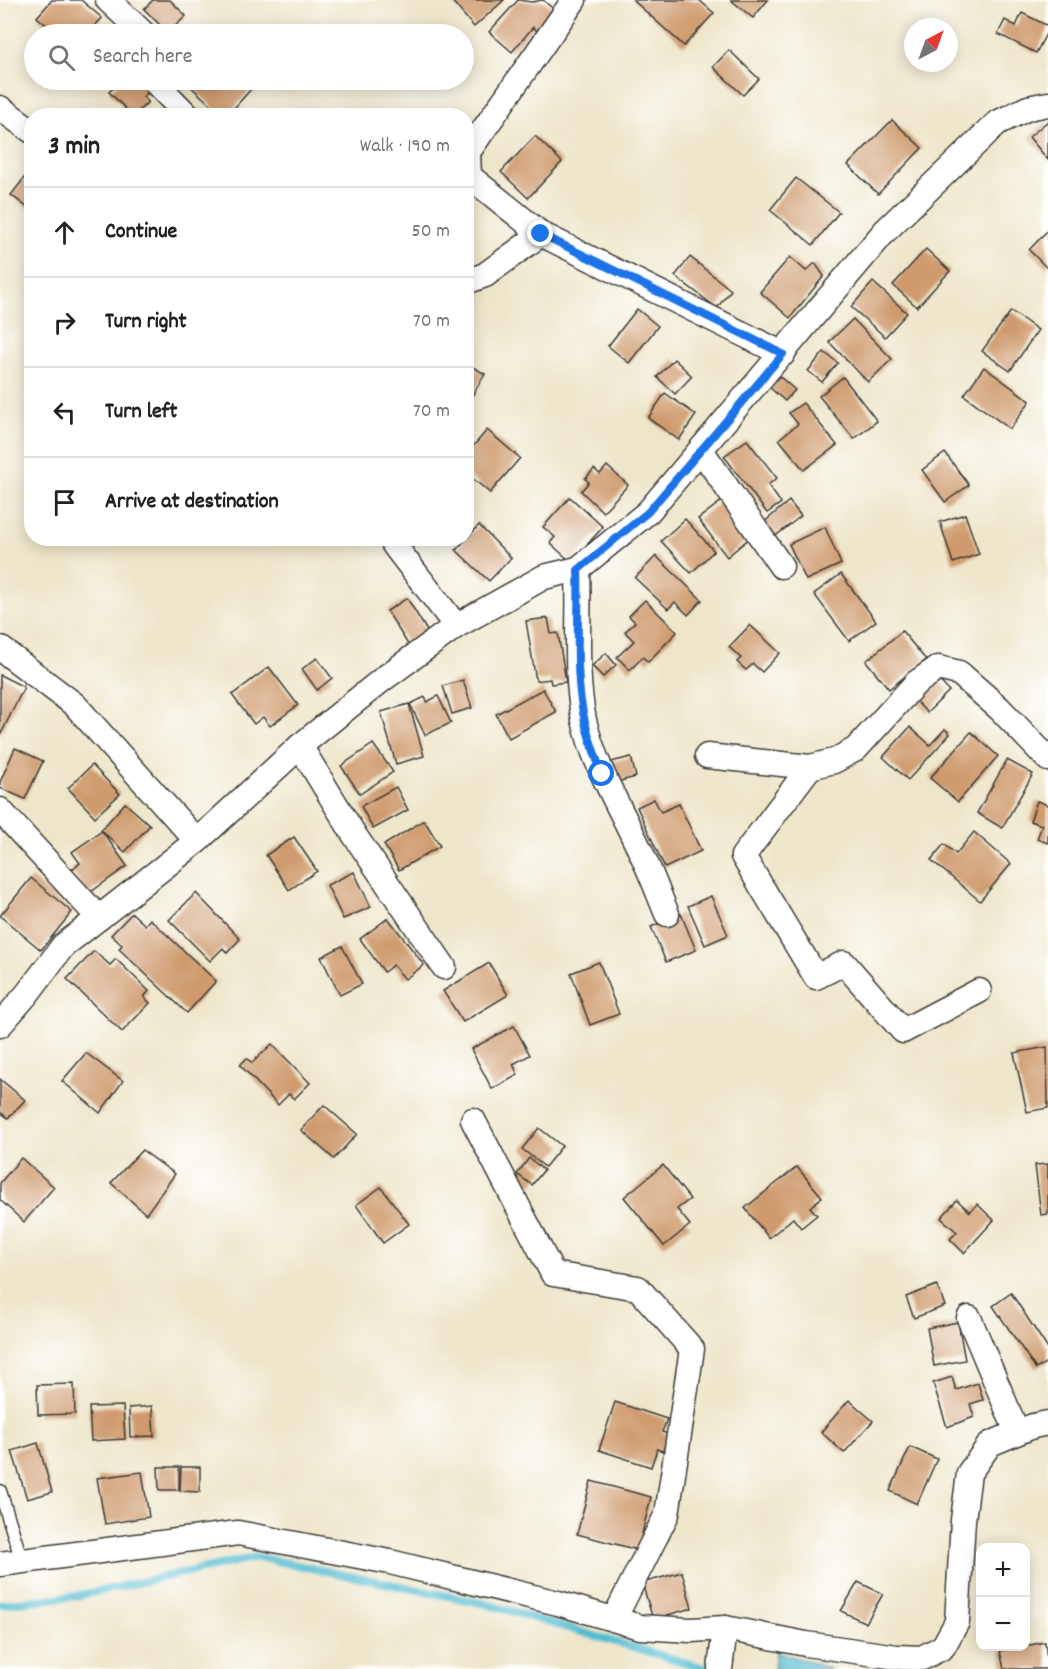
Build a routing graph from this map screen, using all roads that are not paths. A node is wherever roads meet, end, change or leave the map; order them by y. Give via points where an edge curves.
1 (108, 0) edge
2 (573, 1) edge
3 (133, 24) edge
4 (163, 90) edge
5 (1048, 104) edge
6 (0, 108) edge
7 (180, 108) edge
8 (24, 125) edge
9 (474, 143) edge
10 (474, 180) edge
11 (541, 234) junction
12 (474, 279) edge
13 (783, 354) junction
14 (701, 450) junction
15 (395, 546) edge
16 (781, 566) dead end
17 (578, 570) junction
18 (456, 626) junction
19 (0, 648) edge
20 (300, 746) junction
21 (707, 756) dead end
22 (1048, 759) edge
23 (810, 767) junction
24 (0, 810) edge
25 (197, 841) junction
26 (667, 914) dead end
27 (99, 918) junction
28 (444, 967) dead end
29 (979, 991) dead end
30 (0, 1025) edge
31 (473, 1120) dead end
32 (969, 1318) dead end
33 (1048, 1423) edge
34 (1017, 1432) junction
35 (0, 1491) edge
36 (11, 1562) edge
37 (614, 1619) junction
38 (725, 1628) junction
39 (720, 1669) edge

1 - 3 street
2 - 9 street
4 - 7 street
5 - 13 street via 1028,108 998,123 885,231
6 - 8 street
10 - 11 street
11 - 12 street
11 - 13 street
13 - 14 street
14 - 16 street
14 - 17 street via 648,512
15 - 18 street
17 - 18 street via 543,577
17 - 26 street via 578,655 584,720 602,774
18 - 20 street
19 - 25 street via 75,705
20 - 25 street
20 - 28 street via 355,836
21 - 23 street
22 - 23 street via 1000,709 959,674 938,668 916,683 856,748 834,761
23 - 29 street via 743,856 816,977 844,963 903,1031
24 - 27 street
25 - 27 street
27 - 30 street via 63,946
31 - 37 street via 553,1274 638,1288 692,1349 667,1514
32 - 34 street
33 - 34 street
34 - 38 street via 990,1444 969,1473 957,1622 943,1647 922,1658 897,1657
35 - 36 lane
36 - 37 street via 238,1533 390,1562
37 - 38 street via 640,1627
38 - 39 street

